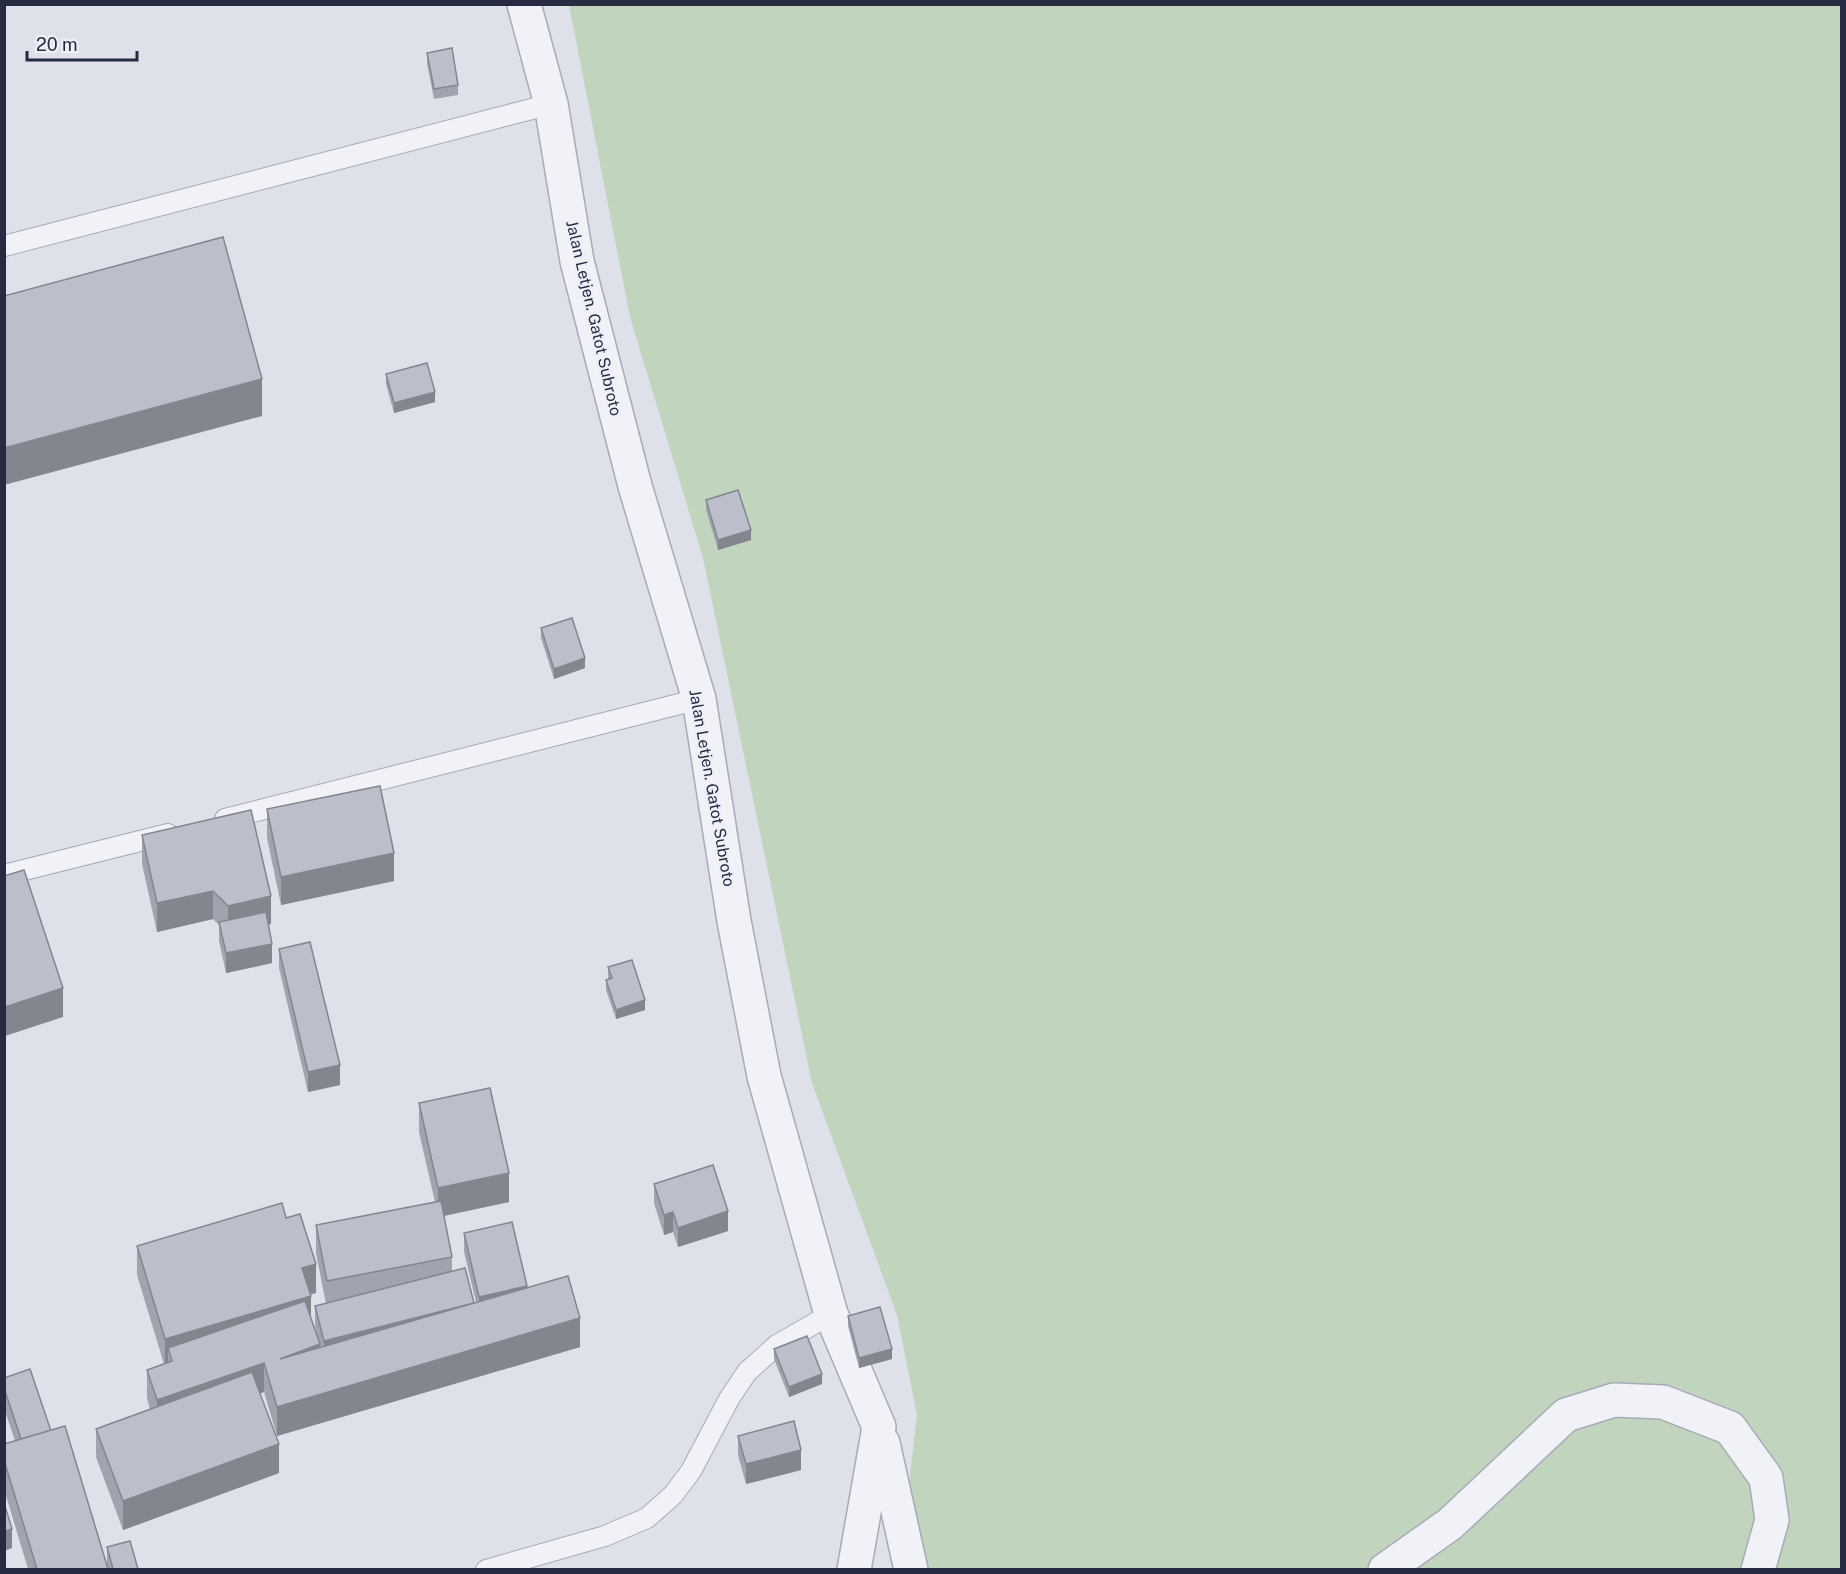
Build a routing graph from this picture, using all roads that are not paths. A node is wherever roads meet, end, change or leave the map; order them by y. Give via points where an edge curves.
1 (524, 4) edge
2 (551, 104) junction
3 (4, 246) edge
4 (699, 699) junction
5 (4, 875) edge
6 (831, 1314) junction
7 (879, 1427) junction
8 (486, 1569) edge
9 (855, 1569) edge
10 (911, 1569) edge
11 (1385, 1569) edge
12 (1758, 1569) edge

1 - 2 street, Jalan Letjen. Gatot Subroto
2 - 3 lane
2 - 4 street, Jalan Letjen. Gatot Subroto via 577,261 635,486
4 - 5 lane
4 - 6 street, Jalan Letjen. Gatot Subroto via 734,921 764,1076
6 - 7 street, Jalan Letjen. Gatot Subroto
6 - 8 lane via 777,1345 747,1372 691,1471 673,1495 647,1518 605,1536
7 - 9 street
7 - 10 street, Jalan Letjen. Gatot Subroto
11 - 12 street via 1450,1524 1566,1415 1614,1400 1663,1402 1730,1428 1766,1478 1772,1521

